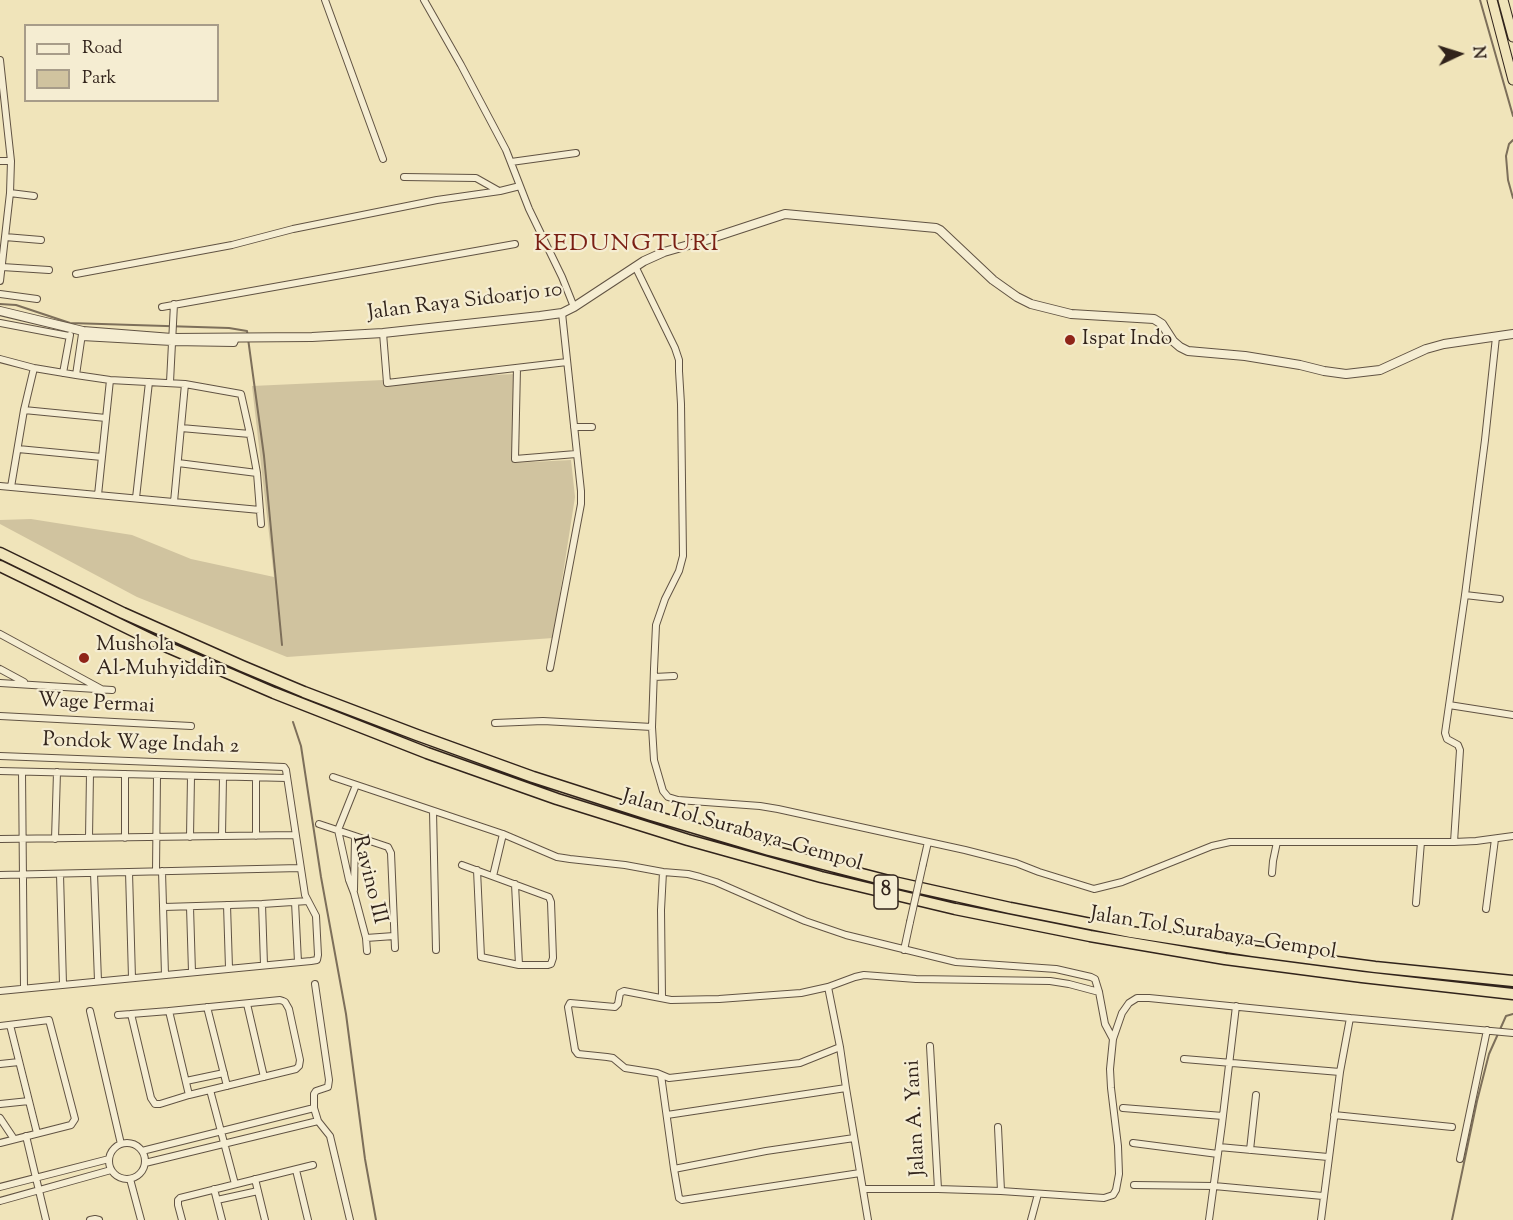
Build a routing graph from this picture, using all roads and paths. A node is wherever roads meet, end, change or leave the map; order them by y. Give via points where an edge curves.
1 (324, 0) edge
2 (424, 0) edge
3 (1492, 0) edge
4 (1507, 3) edge
5 (1513, 37) edge
6 (0, 60) edge
7 (1513, 80) edge
8 (576, 153) dead end
9 (382, 159) dead end
10 (0, 161) edge
11 (11, 161) junction
12 (510, 162) junction
13 (404, 177) dead end
14 (520, 186) junction
15 (500, 192) junction
16 (10, 193) junction
17 (34, 196) dead end
18 (5, 237) junction
19 (40, 240) dead end
20 (515, 244) dead end
21 (2, 254) edge
22 (2, 267) junction
23 (636, 268) junction
24 (49, 270) dead end
25 (76, 274) dead end
26 (0, 281) edge
27 (0, 294) edge
28 (38, 299) dead end
29 (174, 304) junction
30 (162, 306) dead end
31 (574, 307) junction
32 (0, 311) edge
33 (562, 313) junction
34 (0, 323) edge
35 (70, 332) junction
36 (383, 333) junction
37 (82, 334) junction
38 (1513, 334) edge
39 (1496, 337) junction
40 (172, 338) junction
41 (0, 359) edge
42 (567, 362) junction
43 (34, 368) junction
44 (517, 368) junction
45 (63, 373) junction
46 (76, 375) junction
47 (110, 380) junction
48 (149, 381) junction
49 (170, 382) junction
50 (185, 384) junction
51 (24, 410) junction
52 (106, 418) junction
53 (574, 427) junction
54 (592, 427) dead end
55 (181, 428) junction
56 (250, 434) junction
57 (18, 449) junction
58 (576, 454) junction
59 (102, 457) junction
60 (178, 464) junction
61 (256, 473) junction
62 (0, 486) edge
63 (11, 487) junction
64 (98, 495) junction
65 (136, 498) junction
66 (174, 502) junction
67 (260, 510) junction
68 (261, 524) dead end
69 (0, 553) edge
70 (0, 566) edge
71 (1465, 595) junction
72 (1500, 599) dead end
73 (0, 634) edge
74 (550, 668) dead end
75 (0, 669) edge
76 (674, 676) dead end
77 (654, 677) junction
78 (0, 682) edge
79 (28, 684) junction
80 (103, 690) junction
81 (112, 690) dead end
82 (1449, 705) junction
83 (1513, 715) edge
84 (0, 716) edge
85 (495, 723) dead end
86 (191, 726) dead end
87 (652, 727) junction
88 (0, 756) edge
89 (0, 771) edge
90 (21, 772) junction
91 (57, 772) junction
92 (90, 773) junction
93 (125, 774) junction
94 (157, 775) junction
95 (191, 776) junction
96 (223, 777) junction
97 (333, 777) dead end
98 (256, 778) junction
99 (287, 778) junction
100 (356, 785) junction
101 (433, 811) junction
102 (319, 824) dead end
103 (338, 830) junction
104 (503, 834) junction
105 (295, 835) junction
106 (222, 836) junction
107 (256, 836) junction
108 (1513, 836) edge
109 (157, 837) junction
110 (190, 837) junction
111 (355, 837) junction
112 (55, 838) junction
113 (89, 838) junction
114 (125, 838) junction
115 (0, 839) edge
116 (22, 839) junction
117 (1495, 839) junction
118 (928, 842) junction
119 (1277, 842) junction
120 (1421, 842) junction
121 (1454, 842) junction
122 (462, 865) dead end
123 (300, 868) junction
124 (477, 870) junction
125 (159, 871) junction
126 (129, 872) junction
127 (663, 872) junction
128 (94, 873) junction
129 (1272, 873) dead end
130 (23, 874) junction
131 (60, 874) junction
132 (0, 875) edge
133 (493, 876) junction
134 (515, 885) junction
135 (354, 893) junction
136 (308, 901) junction
137 (295, 902) junction
138 (1416, 903) dead end
139 (262, 904) junction
140 (227, 905) junction
141 (164, 907) junction
142 (190, 907) junction
143 (1486, 909) dead end
144 (394, 936) junction
145 (366, 938) junction
146 (395, 948) dead end
147 (436, 950) dead end
148 (904, 950) junction
149 (367, 951) dead end
150 (298, 962) junction
151 (264, 965) junction
152 (519, 965) junction
153 (230, 968) junction
154 (192, 972) junction
155 (165, 975) junction
156 (132, 978) junction
157 (98, 981) junction
158 (1513, 981) edge
159 (63, 984) junction
160 (315, 984) dead end
161 (828, 987) junction
162 (24, 988) junction
163 (0, 991) edge
164 (1099, 992) junction
165 (1513, 994) edge
166 (662, 997) junction
167 (247, 1004) junction
168 (1236, 1006) junction
169 (207, 1007) junction
170 (90, 1011) dead end
171 (169, 1011) junction
172 (131, 1014) junction
173 (118, 1015) dead end
174 (1350, 1018) junction
175 (10, 1025) junction
176 (0, 1026) edge
177 (1489, 1030) junction
178 (1513, 1033) edge
179 (1113, 1039) junction
180 (930, 1046) dead end
181 (840, 1047) junction
182 (1184, 1059) dead end
183 (19, 1062) junction
184 (1229, 1063) junction
185 (0, 1064) edge
186 (1340, 1072) junction
187 (224, 1073) junction
188 (661, 1075) junction
189 (264, 1077) junction
190 (186, 1081) junction
191 (227, 1086) junction
192 (846, 1088) junction
193 (210, 1090) junction
194 (189, 1095) junction
195 (1256, 1095) dead end
196 (29, 1101) junction
197 (0, 1104) edge
198 (314, 1108) junction
199 (1123, 1108) dead end
200 (667, 1115) junction
201 (1334, 1115) junction
202 (1223, 1116) junction
203 (0, 1118) edge
204 (318, 1121) junction
205 (998, 1127) dead end
206 (1452, 1127) dead end
207 (221, 1131) junction
208 (37, 1133) junction
209 (26, 1136) junction
210 (854, 1138) junction
211 (15, 1139) junction
212 (0, 1143) edge
213 (1133, 1143) dead end
214 (121, 1144) junction
215 (224, 1144) junction
216 (1218, 1150) junction
217 (1251, 1150) junction
218 (142, 1151) junction
219 (1328, 1156) junction
220 (1460, 1159) dead end
221 (109, 1160) junction
222 (145, 1163) junction
223 (314, 1166) dead end
224 (674, 1169) junction
225 (111, 1170) junction
226 (296, 1170) junction
227 (860, 1173) junction
228 (36, 1178) junction
229 (130, 1179) junction
230 (255, 1179) junction
231 (235, 1184) junction
232 (1134, 1185) dead end
233 (0, 1186) edge
234 (1214, 1186) junction
235 (214, 1189) junction
236 (863, 1189) junction
237 (938, 1189) junction
238 (39, 1190) junction
239 (258, 1191) junction
240 (1001, 1191) junction
241 (1038, 1194) junction
242 (1323, 1196) junction
243 (217, 1200) junction
244 (0, 1201) edge
245 (46, 1220) edge
246 (141, 1220) edge
247 (182, 1220) edge
248 (222, 1220) edge
249 (266, 1220) edge
250 (308, 1220) edge
251 (350, 1220) edge
252 (868, 1220) edge
253 (1031, 1220) edge
254 (1209, 1220) edge
255 (1321, 1220) edge

1 - 9 street
2 - 12 street via 462,65
3 - 7 highway
4 - 5 highway
6 - 11 street
8 - 12 street
10 - 11 street
11 - 16 street
12 - 14 street
13 - 15 street via 476,178
14 - 15 street
14 - 31 street
15 - 25 street via 437,200
16 - 17 street
16 - 18 street
18 - 19 street
18 - 21 street
20 - 29 street
21 - 22 street
22 - 24 street
22 - 26 street
23 - 31 street, Jalan Raya Sidoarjo 10
23 - 39 street, Jalan Raya Sidoarjo 10 via 664,252 785,214 936,228 993,280 1031,304 1071,314 1154,319 1188,351 1245,356 1346,374 1380,370 1444,344
23 - 77 street via 679,360 681,404 683,556 680,572 656,625
27 - 28 street
29 - 30 street
29 - 40 street
31 - 33 street, Jalan Raya Sidoarjo 10
32 - 35 street, Jalan Raya Sidoarjo 10
33 - 36 street, Jalan Raya Sidoarjo 10
33 - 42 street
34 - 35 street
35 - 37 street, Jalan Raya Sidoarjo 10
35 - 45 street
36 - 40 street, Jalan Raya Sidoarjo 10
36 - 44 street via 387,383
37 - 40 street, Jalan Raya Sidoarjo 10
37 - 46 street
38 - 39 street, Jalan Raya Sidoarjo 10
39 - 71 street
40 - 49 street
41 - 43 street
42 - 44 street
42 - 53 street
43 - 45 street
43 - 51 street
44 - 58 street via 515,459
45 - 46 street
46 - 47 street
47 - 48 street
47 - 52 street
48 - 49 street
48 - 65 street
49 - 50 street
50 - 55 street
50 - 56 street via 241,394
51 - 52 street
51 - 57 street
52 - 59 street
53 - 54 street
53 - 58 street
55 - 56 street
55 - 60 street
56 - 61 street
57 - 59 street
57 - 63 street
58 - 74 street via 580,504
59 - 64 street
60 - 61 street
60 - 66 street
61 - 67 street
62 - 63 street
63 - 64 street
64 - 65 street
65 - 66 street
66 - 67 street
67 - 68 street
69 - 158 highway, Jalan Tol Surabaya–Gempol / 8 via 123,613 324,700 533,777 769,850 889,881 1131,932 1264,953
70 - 165 highway, Jalan Tol Surabaya–Gempol / 8 via 158,644 274,693 427,753 688,840 955,909 1090,936 1226,959
71 - 72 street
71 - 82 street
73 - 80 street
75 - 79 street
76 - 77 street
77 - 87 street
78 - 79 street
79 - 80 street
80 - 81 street
82 - 83 street
82 - 121 street via 1445,737 1460,750
84 - 86 street, Wage Permai
85 - 87 street via 543,721
87 - 118 street via 656,769 668,797 778,809
88 - 99 street, Pondok Wage Indah 2 via 281,767
89 - 90 street
90 - 91 street
90 - 116 street
91 - 92 street
91 - 112 street
92 - 93 street
92 - 113 street
93 - 94 street
93 - 114 street
94 - 95 street
94 - 109 street
95 - 96 street
95 - 110 street
96 - 98 street
96 - 106 street
97 - 100 street
98 - 99 street
98 - 107 street
99 - 105 street
100 - 101 street
100 - 103 street, Ravino III
101 - 104 street
101 - 147 street
102 - 103 street
103 - 111 street
103 - 135 street, Ravino III
104 - 127 street via 557,857
104 - 133 street
105 - 107 street
105 - 123 street
106 - 107 street
106 - 110 street
108 - 117 street
109 - 110 street
109 - 114 street
109 - 125 street
111 - 135 street
111 - 144 street via 390,851
112 - 113 street
112 - 116 street
113 - 114 street
115 - 116 street
116 - 130 street
117 - 121 street
117 - 143 street
118 - 119 street via 1016,863 1094,889 1221,843
118 - 148 street, bridge
119 - 120 street
119 - 129 street
120 - 121 street
120 - 138 street
122 - 124 street
123 - 125 street
123 - 136 street
124 - 133 street
124 - 152 street via 480,956
125 - 126 street
125 - 141 street
126 - 128 street
126 - 156 street
127 - 148 street via 716,882 806,921
127 - 166 street
128 - 131 street
128 - 157 street
130 - 131 street
130 - 132 street
130 - 162 street
131 - 159 street
133 - 134 street
134 - 152 street
134 - 152 street via 551,899 553,962
135 - 145 street, Ravino III
136 - 137 street
136 - 150 street via 316,916 318,958
137 - 139 street
137 - 150 street
139 - 140 street
139 - 151 street
140 - 142 street
140 - 153 street
141 - 142 street
141 - 155 street
142 - 154 street
144 - 145 street
144 - 146 street
145 - 149 street, Ravino III
148 - 164 street via 956,962 1056,969 1095,979
150 - 151 street
151 - 153 street
153 - 154 street
154 - 155 street
155 - 156 street
156 - 157 street
157 - 159 street
159 - 162 street
160 - 198 street via 329,1080 327,1087 314,1094
161 - 164 street via 871,975 1050,981
161 - 166 street via 801,993 719,999
161 - 181 street
162 - 163 street
164 - 179 street via 1105,1024
166 - 188 street via 624,991 615,1007 570,1003 568,1007 578,1054 613,1058 625,1068
167 - 169 street
167 - 189 street
167 - 189 street via 283,1001 289,1009 299,1066
168 - 174 street
168 - 179 street via 1137,998 1122,1013
168 - 184 street
169 - 171 street
169 - 187 street
170 - 214 street
171 - 172 street
171 - 190 street
172 - 173 street
172 - 194 street via 153,1102 160,1104
174 - 177 street
174 - 186 street
175 - 176 street
175 - 183 street
175 - 208 street via 50,1022 75,1121
177 - 178 street
177 - 220 street
179 - 241 street via 1110,1069 1118,1146 1116,1190 1108,1198
180 - 237 street, Jalan A. Yani
181 - 188 street via 800,1063 669,1078
181 - 192 street
182 - 184 street
183 - 185 street
183 - 196 street
184 - 186 street
184 - 202 street
186 - 201 street
187 - 190 street
187 - 191 street
188 - 200 street
189 - 191 street
190 - 194 street
191 - 193 street
192 - 200 street
192 - 210 street
193 - 194 street
193 - 207 street
195 - 217 street
196 - 197 street
196 - 208 street
198 - 204 street
198 - 207 street
199 - 202 street
200 - 224 street
201 - 206 street
201 - 219 street
202 - 216 street
203 - 211 street
204 - 215 street
204 - 251 street via 330,1136
205 - 240 street
207 - 215 street
207 - 218 street
208 - 209 street
209 - 211 street
209 - 228 street
210 - 224 street
210 - 227 street
211 - 212 street
213 - 216 street
214 - 218 street via 135,1145
214 - 221 street via 112,1150
215 - 222 street
215 - 231 street
216 - 217 street
216 - 234 street
217 - 219 street
218 - 222 street
219 - 242 street
221 - 225 street
221 - 228 street
222 - 229 street via 138,1175
223 - 226 street
224 - 227 street via 682,1200
225 - 229 street
225 - 238 street
226 - 230 street
226 - 250 street
227 - 236 street
228 - 233 street
228 - 238 street
229 - 246 street
230 - 231 street
230 - 239 street
231 - 235 street
232 - 234 street
234 - 242 street
234 - 254 street
235 - 243 street
235 - 247 street via 179,1198
236 - 237 street
236 - 252 street
237 - 240 street
238 - 244 street
238 - 245 street
239 - 243 street
239 - 249 street
240 - 241 street
241 - 253 street
242 - 255 street
243 - 248 street

